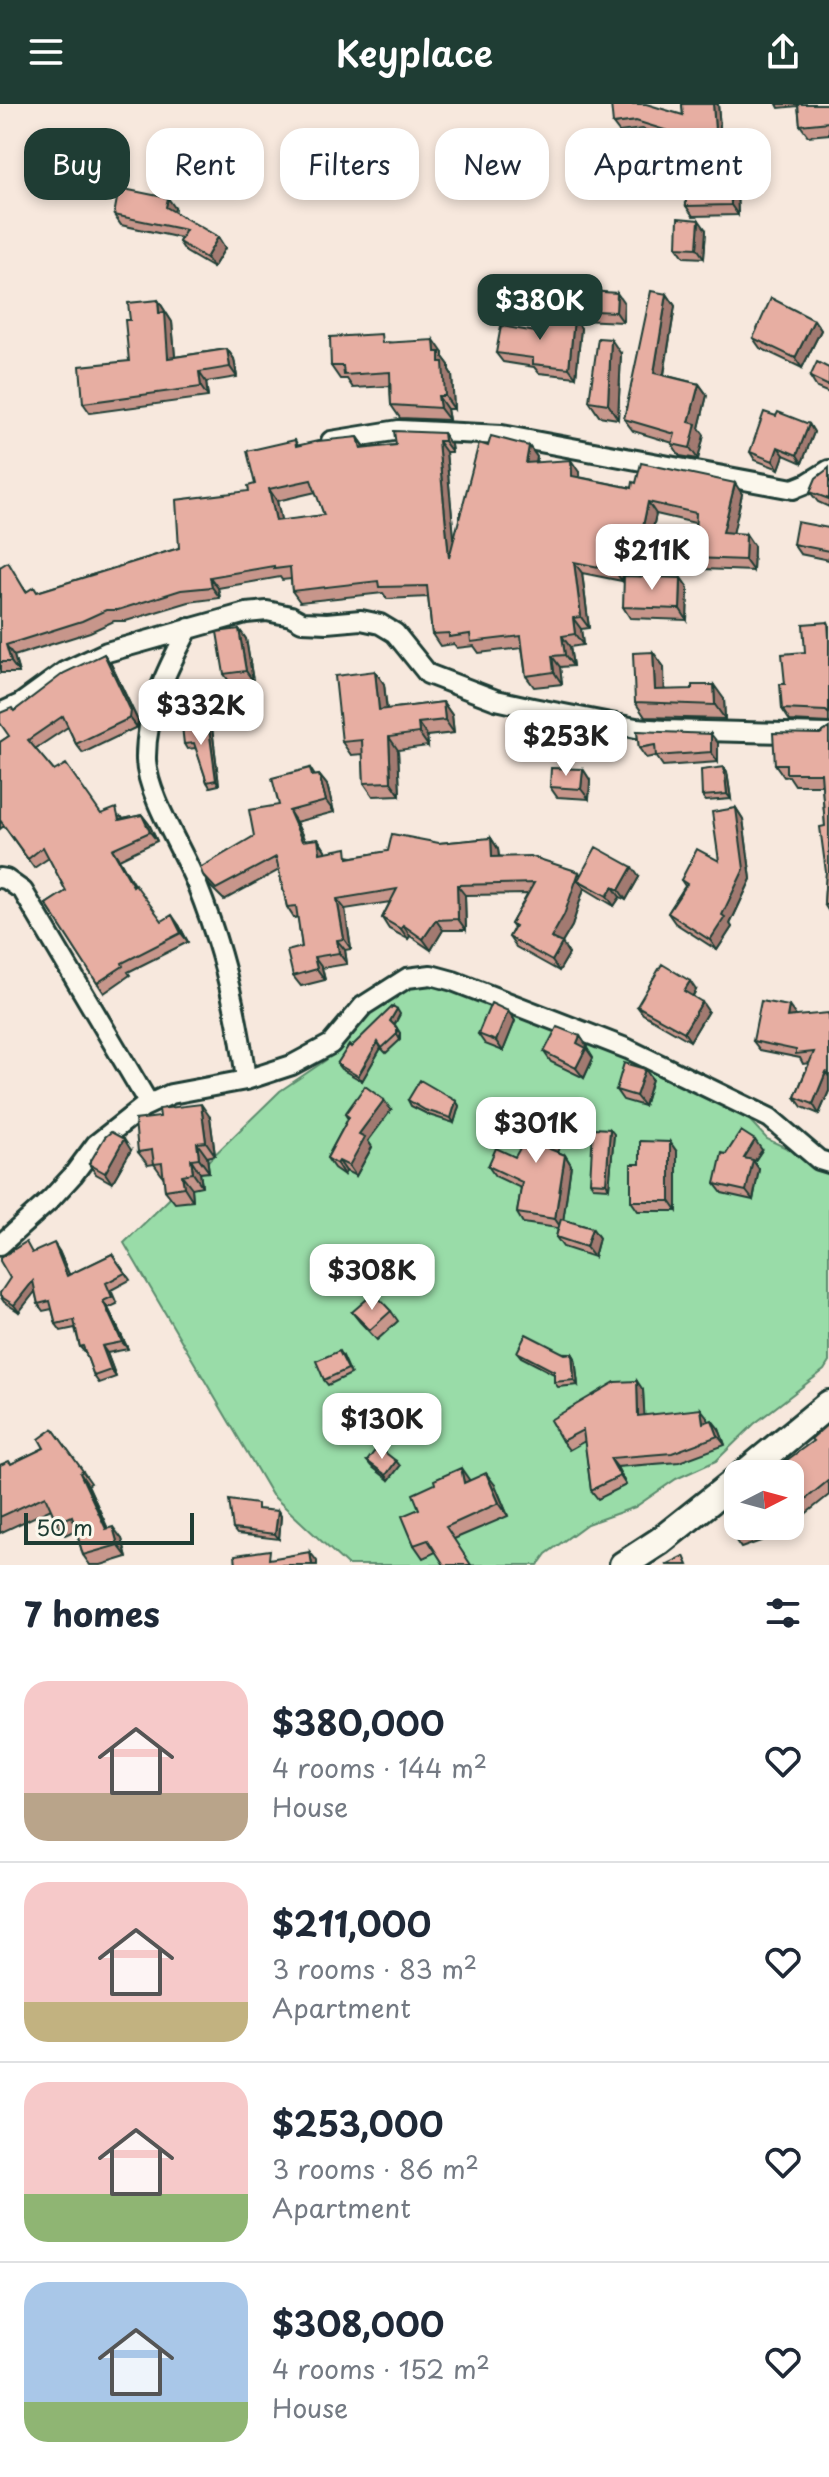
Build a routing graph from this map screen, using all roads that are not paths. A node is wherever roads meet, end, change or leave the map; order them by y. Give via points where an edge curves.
1 (331, 441) edge
2 (829, 470) edge
3 (189, 628) junction
4 (0, 713) edge
5 (829, 734) edge
6 (0, 878) edge
7 (246, 1080) junction
8 (149, 1104) junction
9 (829, 1163) edge
10 (0, 1245) edge
11 (829, 1404) edge
12 (761, 1460) edge
13 (724, 1490) edge
14 (623, 1565) edge

1 - 2 street via 399,430 502,435 793,489
3 - 4 street via 107,652
3 - 5 street via 267,611 302,622 361,620 395,633 428,674 496,700 636,728
3 - 7 street via 156,698 146,764 224,965
6 - 8 street via 23,891
7 - 8 street via 171,1094
7 - 9 street via 292,1065 331,1044 363,1006 386,990 407,978 431,975 628,1049 770,1118
8 - 10 street via 96,1144 50,1200
11 - 12 main road
13 - 14 main road

